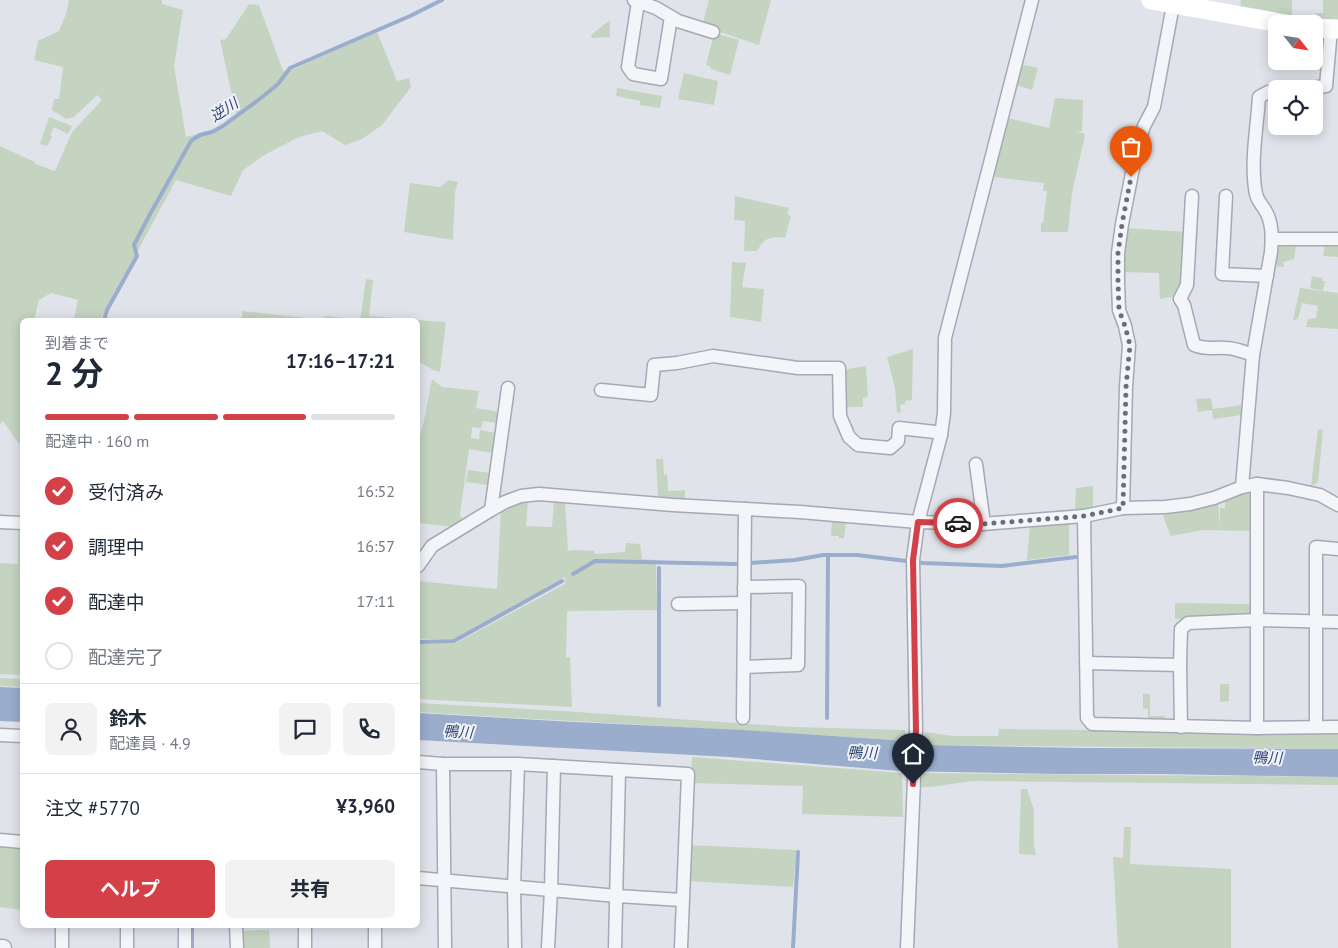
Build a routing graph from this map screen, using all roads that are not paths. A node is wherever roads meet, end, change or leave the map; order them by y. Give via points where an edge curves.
1 (1032, 0) edge
2 (1151, 0) edge
3 (636, 1) edge
4 (1174, 2) edge
5 (672, 16) junction
6 (1268, 20) edge
7 (1328, 29) edge
8 (713, 32) dead end
9 (1323, 86) edge
10 (1268, 92) edge
11 (1192, 196) dead end
12 (1226, 196) dead end
13 (1272, 239) junction
14 (1338, 240) edge
15 (1267, 276) junction
16 (1253, 355) junction
17 (508, 388) dead end
18 (601, 390) dead end
19 (942, 435) junction
20 (976, 464) dead end
21 (1257, 484) junction
22 (1242, 487) junction
23 (1338, 505) edge
24 (1123, 508) junction
25 (745, 509) junction
26 (490, 510) junction
27 (1084, 516) junction
28 (0, 522) edge
29 (20, 522) edge
30 (918, 522) junction
31 (984, 524) junction
32 (1338, 549) edge
33 (420, 563) edge
34 (744, 587) junction
35 (744, 603) junction
36 (678, 604) dead end
37 (1257, 620) junction
38 (1316, 621) junction
39 (1338, 622) edge
40 (1086, 663) junction
41 (1180, 665) junction
42 (744, 667) junction
43 (743, 718) dead end
44 (1181, 727) junction
45 (1316, 727) junction
46 (1338, 727) edge
47 (1257, 728) junction
48 (0, 735) edge
49 (20, 736) edge
50 (420, 762) edge
51 (443, 764) junction
52 (518, 764) junction
53 (554, 766) junction
54 (619, 770) junction
55 (0, 840) edge
56 (20, 842) edge
57 (420, 878) edge
58 (445, 881) junction
59 (514, 887) junction
60 (551, 890) junction
61 (617, 896) junction
62 (682, 900) junction
63 (62, 928) edge
64 (127, 928) edge
65 (185, 928) edge
66 (236, 928) edge
67 (304, 928) edge
68 (375, 928) edge
69 (62, 948) edge
70 (127, 948) edge
71 (185, 948) edge
72 (237, 948) edge
73 (305, 948) edge
74 (375, 948) edge
75 (445, 948) edge
76 (515, 948) edge
77 (548, 948) edge
78 (615, 948) edge
79 (681, 948) edge
80 (907, 948) edge

1 - 19 street via 945,338
2 - 4 main road
3 - 5 street
3 - 5 street via 628,67 634,74 662,79
4 - 6 main road
4 - 24 street via 1154,107 1137,148 1118,253 1119,310 1130,345
5 - 8 street
7 - 9 street via 1326,86
10 - 13 street via 1259,97 1253,175 1256,197 1266,212
11 - 16 street via 1187,285 1180,299 1194,345 1203,349 1238,349
12 - 15 street via 1222,274
13 - 14 street
13 - 15 street
15 - 16 street
16 - 22 street
17 - 26 street
18 - 19 street via 651,395 654,365 713,356 798,368 839,368 840,416 848,437 858,445 890,448 898,441 899,428
19 - 30 street
20 - 31 street
21 - 22 street
21 - 23 street via 1320,495
21 - 37 street
22 - 24 street via 1190,504
24 - 27 street
25 - 26 street via 539,494 521,496
25 - 30 street
25 - 34 street
26 - 33 street via 432,546
27 - 31 street
27 - 40 street
28 - 29 street
30 - 31 street
30 - 80 street via 913,564 916,731
32 - 38 street via 1316,548
34 - 35 street
34 - 42 street via 799,586 798,665
35 - 36 street
35 - 42 street
37 - 38 street
37 - 41 street via 1188,623 1180,629
37 - 47 street
38 - 39 street
38 - 45 street
40 - 41 street
40 - 44 street via 1087,718 1092,724
41 - 44 street
42 - 43 street
44 - 47 street
45 - 46 street
45 - 47 street
48 - 49 street
50 - 51 street
51 - 52 street
51 - 58 street
52 - 53 street
52 - 59 street
53 - 54 street
53 - 60 street
54 - 61 street
54 - 62 street via 688,774
55 - 56 street
57 - 58 street
58 - 59 street
58 - 75 street
59 - 60 street
59 - 76 street
60 - 61 street
60 - 77 street
61 - 62 street
61 - 78 street
62 - 79 street
63 - 69 street
64 - 70 street
65 - 71 street
66 - 72 street
67 - 73 street
68 - 74 street

